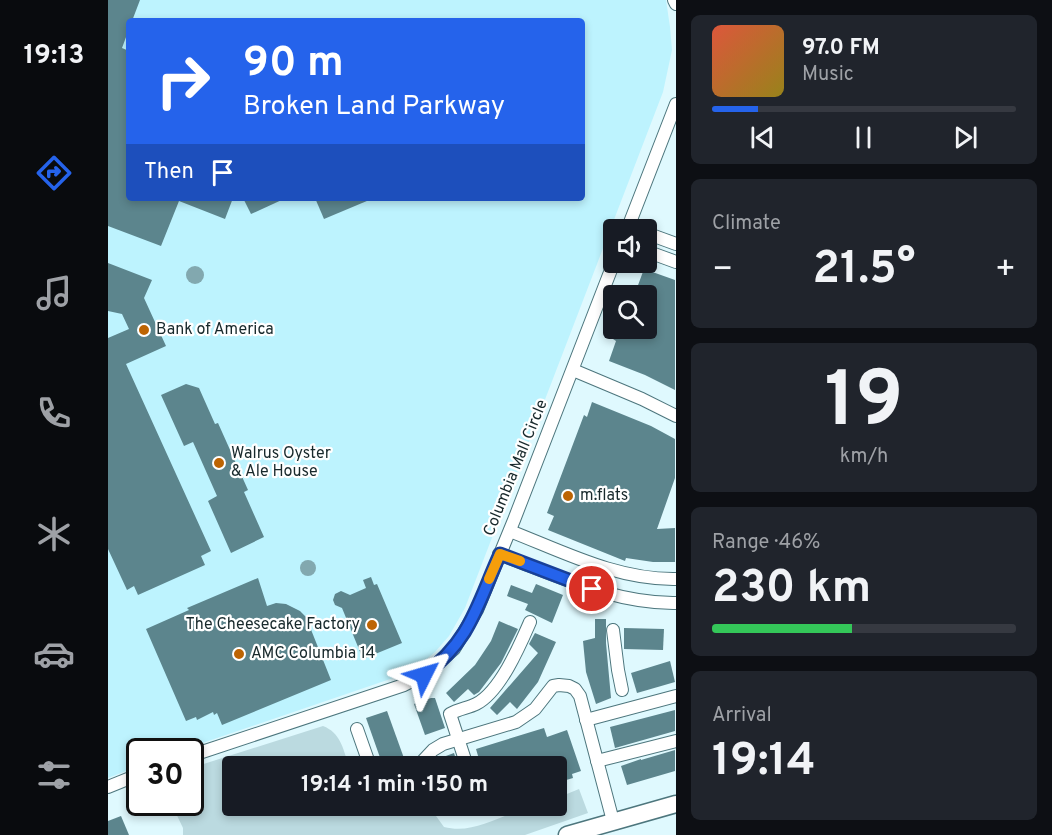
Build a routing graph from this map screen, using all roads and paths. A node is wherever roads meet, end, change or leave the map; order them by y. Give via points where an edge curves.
1 (675, 104) edge
2 (631, 219) edge
3 (657, 237) edge
4 (675, 244) edge
5 (657, 255) edge
6 (675, 262) edge
7 (610, 273) edge
8 (573, 370) junction
9 (675, 416) edge
10 (510, 531) junction
11 (500, 554) junction
12 (675, 579) edge
13 (675, 603) edge
14 (530, 622) dead end
15 (613, 630) dead end
16 (622, 690) dead end
17 (675, 696) edge
18 (586, 720) junction
19 (357, 729) dead end
20 (458, 739) junction
21 (675, 741) edge
22 (204, 751) edge
23 (366, 756) edge
24 (427, 756) edge
25 (464, 756) edge
26 (597, 761) junction
27 (126, 780) edge
28 (108, 787) edge
29 (675, 804) edge
30 (613, 821) junction
31 (567, 835) edge

1 - 2 street
3 - 4 street
5 - 6 street
7 - 8 street, Columbia Mall Circle
8 - 9 street
8 - 10 street, Columbia Mall Circle
10 - 11 street, Columbia Mall Circle
10 - 12 street via 617,572
11 - 13 street via 611,596
11 - 22 street, Columbia Mall Circle via 477,610 454,649 424,675
14 - 20 street via 493,688 478,703 450,714
15 - 16 street
17 - 18 street
18 - 20 street via 575,689 559,685 516,722
18 - 26 street
19 - 23 street
20 - 24 street
20 - 25 street
21 - 26 street
26 - 30 street
27 - 28 street
29 - 30 main road
30 - 31 main road

